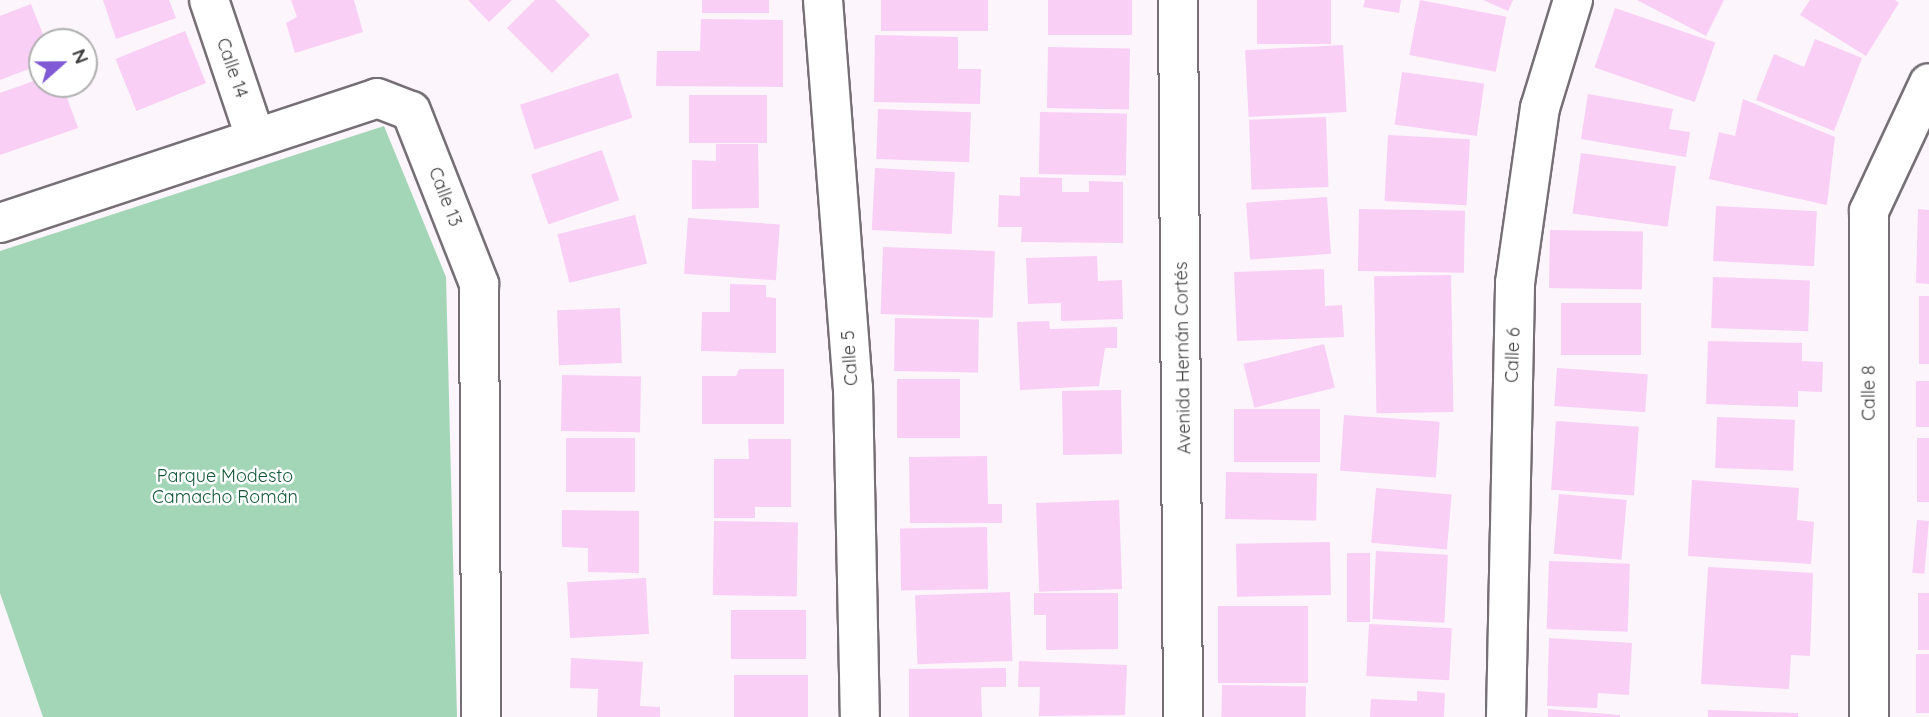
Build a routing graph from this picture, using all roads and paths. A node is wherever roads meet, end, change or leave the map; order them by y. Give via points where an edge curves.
1 (209, 0) edge
2 (823, 0) edge
3 (1178, 0) edge
4 (1573, 0) edge
5 (1929, 83) edge
6 (256, 137) junction
7 (0, 223) edge
8 (481, 717) edge
9 (860, 717) edge
10 (1183, 717) edge
11 (1506, 717) edge
12 (1869, 717) edge

1 - 6 street, Calle 14
2 - 9 street, Calle 5 via 853,388
3 - 10 street, Avenida Hernán Cortés
4 - 11 street, Calle 6 via 1540,108 1515,283
5 - 12 street, Calle 8 via 1870,211
6 - 7 street, Calle 13
6 - 8 street, Calle 13 via 377,98 411,111 479,284

